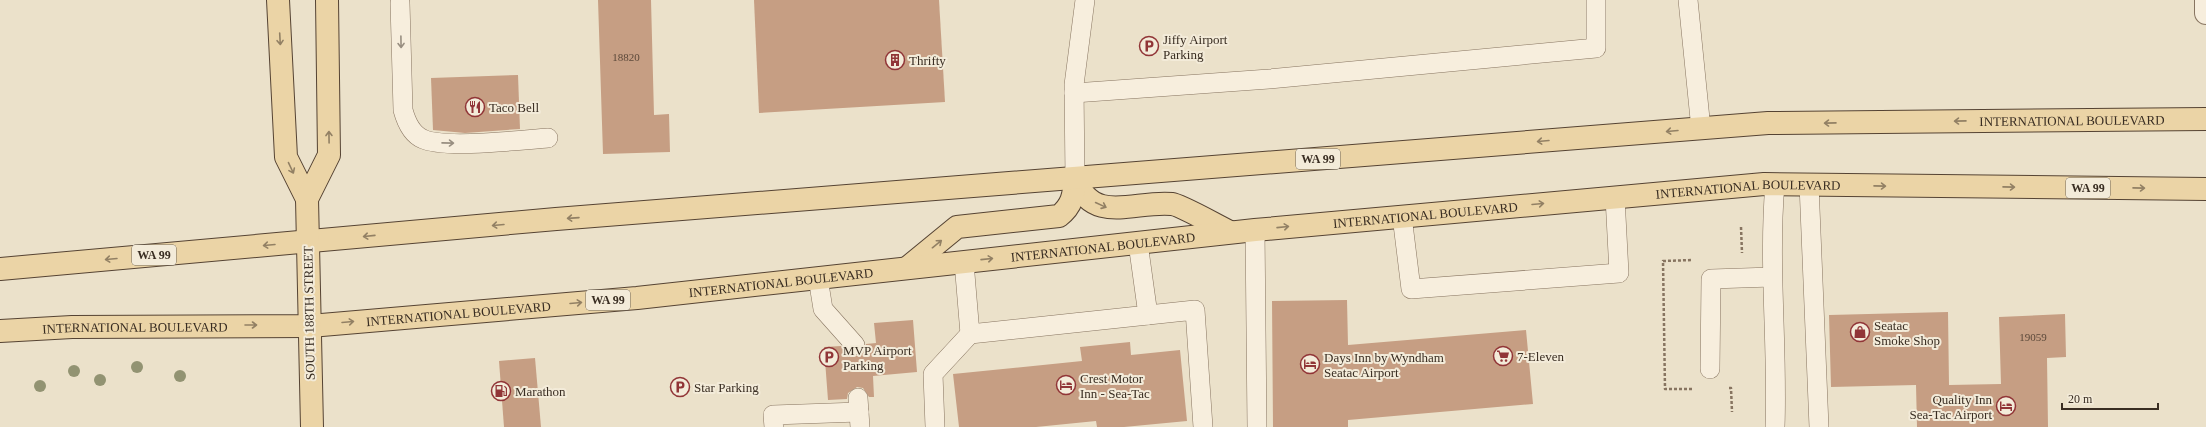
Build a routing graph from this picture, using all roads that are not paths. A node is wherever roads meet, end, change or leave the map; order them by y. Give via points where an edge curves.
1 (278, 0) edge
2 (327, 0) edge
3 (1085, 0) edge
4 (1596, 0) edge
5 (1688, 0) edge
6 (2206, 0) edge
7 (400, 3) dead end
8 (2206, 13) edge
9 (1074, 93) junction
10 (2206, 119) edge
11 (1701, 129) junction
12 (548, 138) dead end
13 (1075, 179) junction
14 (1775, 184) junction
15 (1809, 184) junction
16 (2206, 189) edge
17 (1615, 197) junction
18 (307, 199) junction
19 (1402, 216) junction
20 (1255, 230) junction
21 (1230, 232) junction
22 (308, 242) junction
23 (1138, 243) junction
24 (964, 262) junction
25 (907, 268) junction
26 (0, 269) edge
27 (1772, 277) junction
28 (818, 278) junction
29 (1148, 315) junction
30 (310, 326) junction
31 (0, 331) edge
32 (970, 334) junction
33 (855, 345) dead end
34 (1710, 369) dead end
35 (859, 412) edge
36 (312, 427) edge
37 (774, 427) edge
38 (935, 427) edge
39 (1203, 427) edge
40 (1257, 427) edge
41 (1775, 427) edge
42 (1819, 427) edge

1 -> 18 main road, SOUTH 188TH STREET via 286,157
18 -> 2 main road, SOUTH 188TH STREET via 329,155
3 - 9 lane
4 - 9 lane via 1596,48 1269,79
5 - 11 lane
6 - 8 street
7 -> 12 lane via 403,110 414,132 422,139 447,144
9 - 13 lane
10 -> 11 main road, INTERNATIONAL BOULEVARD / WA 99 via 1768,123
11 -> 13 main road, INTERNATIONAL BOULEVARD / WA 99
13 -> 21 main road via 1079,189 1087,197 1109,209 1173,204
13 -> 22 main road, INTERNATIONAL BOULEVARD / WA 99 via 550,220
25 -> 13 main road via 957,227 1058,216 1070,204
14 - 15 main road, INTERNATIONAL BOULEVARD / WA 99
14 - 17 main road, INTERNATIONAL BOULEVARD / WA 99
14 - 27 lane
15 -> 16 main road, INTERNATIONAL BOULEVARD / WA 99
15 - 42 lane
19 -> 17 main road, INTERNATIONAL BOULEVARD / WA 99
17 - 19 lane via 1619,273 1411,289
18 - 22 main road, SOUTH 188TH STREET
20 -> 19 main road, INTERNATIONAL BOULEVARD / WA 99
20 - 21 main road, INTERNATIONAL BOULEVARD / WA 99
20 - 40 lane
21 - 23 main road, INTERNATIONAL BOULEVARD / WA 99
22 -> 26 main road, INTERNATIONAL BOULEVARD / WA 99
22 - 30 main road, SOUTH 188TH STREET
24 -> 23 main road, INTERNATIONAL BOULEVARD / WA 99
23 - 29 lane
24 - 25 main road, INTERNATIONAL BOULEVARD / WA 99
24 - 32 lane
25 - 28 main road, INTERNATIONAL BOULEVARD / WA 99
27 - 34 lane via 1711,279
27 - 41 lane
30 -> 28 main road, INTERNATIONAL BOULEVARD / WA 99 via 637,298
28 - 33 lane via 823,309
29 - 32 lane
29 - 39 lane via 1195,310
31 -> 30 main road, INTERNATIONAL BOULEVARD / WA 99 via 72,327
30 - 36 main road, SOUTH 188TH STREET
32 - 38 lane via 933,374
35 - 37 lane via 773,415

